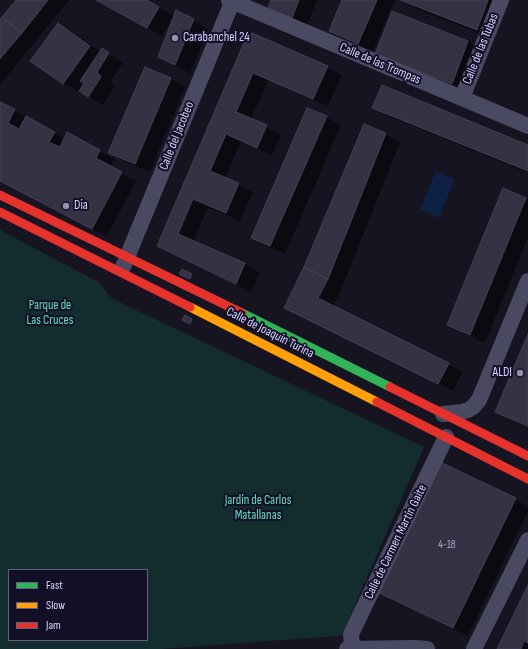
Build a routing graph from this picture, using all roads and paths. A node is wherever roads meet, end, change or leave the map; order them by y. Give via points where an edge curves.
1 (501, 0) edge
2 (231, 1) edge
3 (462, 98) junction
4 (528, 126) edge
5 (0, 195) edge
6 (0, 212) edge
7 (124, 265) junction
8 (528, 281) edge
9 (479, 400) junction
10 (442, 414) junction
11 (446, 437) junction
12 (489, 437) junction
13 (528, 456) edge
14 (528, 479) edge
15 (528, 540) edge
16 (347, 649) edge
17 (352, 649) edge
18 (427, 649) edge
19 (474, 649) edge

1 - 3 street, Calle de las Tubas
2 - 3 street, Calle de las Trompas
2 - 7 street, Calle del Jacobeo
3 - 4 street, Calle de las Trompas
5 - 7 main road, Calle de Joaquín Turina
6 - 7 main road, Calle de Joaquín Turina
7 - 10 main road, Calle de Joaquín Turina via 154,270
7 - 11 main road, Calle de Joaquín Turina
8 - 9 street
9 - 10 street via 468,410
9 - 12 street via 481,425
10 - 12 main road, Calle de Joaquín Turina
11 - 14 main road, Calle de Joaquín Turina
11 - 17 street, Calle de Carmen Martín Gaite via 351,634
12 - 13 main road, Calle de Joaquín Turina
15 - 19 street
16 - 17 street
17 - 18 street

